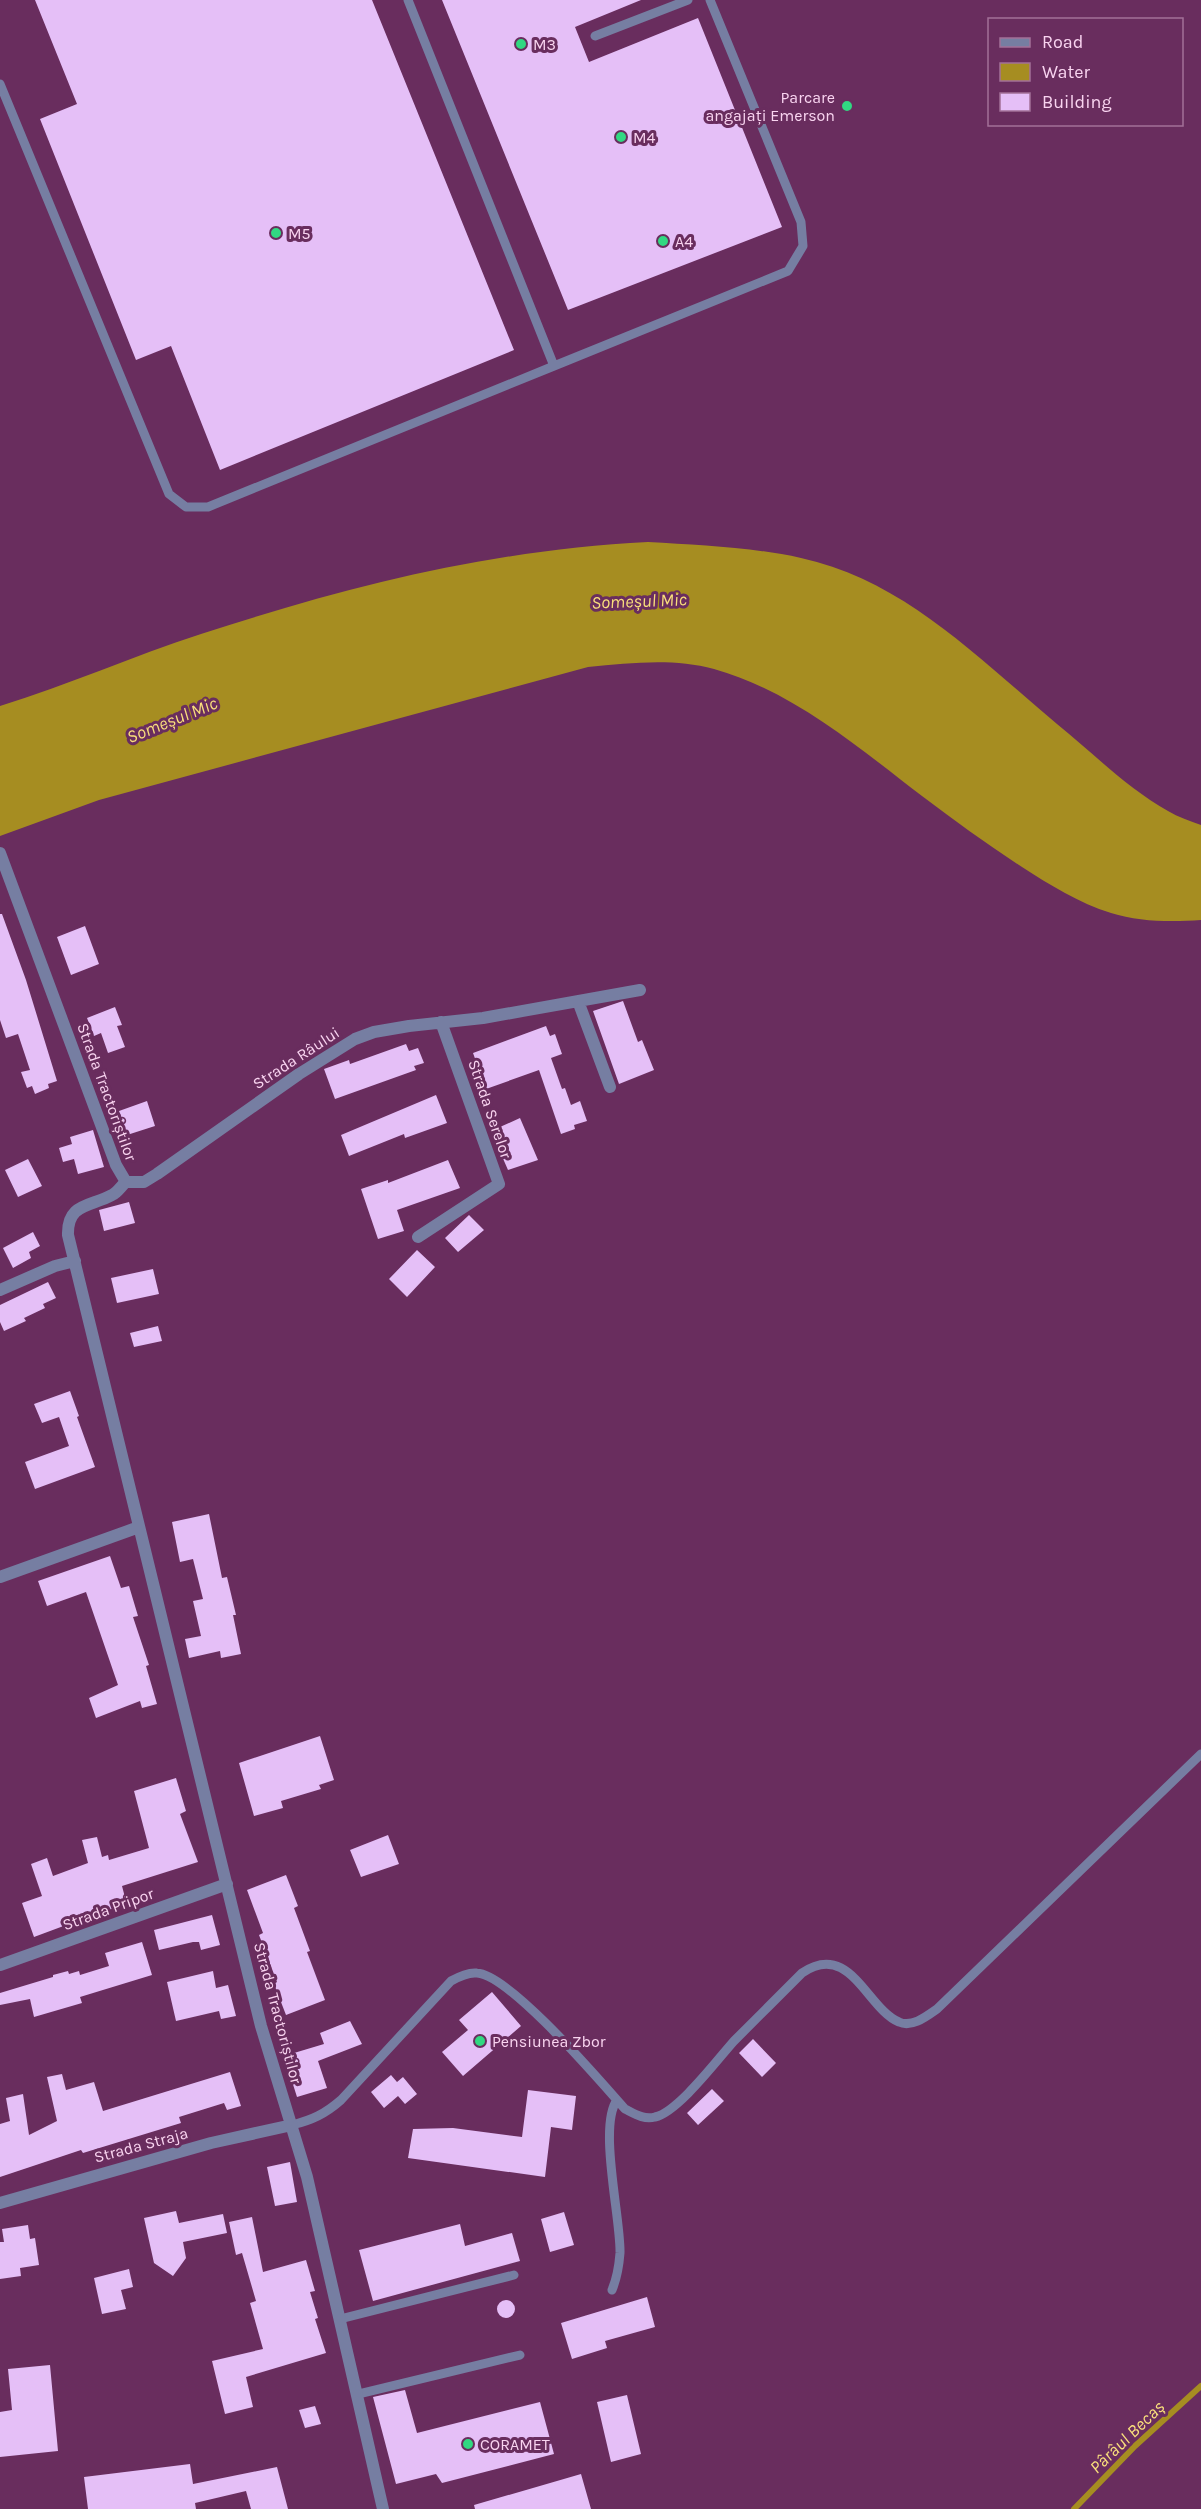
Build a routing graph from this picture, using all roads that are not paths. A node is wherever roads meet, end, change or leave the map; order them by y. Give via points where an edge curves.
1 (408, 0) edge
2 (688, 0) edge
3 (710, 0) edge
4 (595, 36) dead end
5 (0, 84) edge
6 (554, 366) junction
7 (0, 853) edge
8 (640, 990) dead end
9 (578, 1001) junction
10 (441, 1022) junction
11 (610, 1087) dead end
12 (126, 1182) junction
13 (418, 1237) dead end
14 (75, 1261) junction
15 (0, 1290) edge
16 (139, 1527) junction
17 (0, 1577) edge
18 (1201, 1754) edge
19 (227, 1884) junction
20 (0, 1965) edge
21 (617, 2100) junction
22 (292, 2125) junction
23 (0, 2203) edge
24 (514, 2275) dead end
25 (612, 2290) dead end
26 (340, 2319) junction
27 (520, 2355) dead end
28 (358, 2394) junction
29 (382, 2509) edge

1 - 6 lane
2 - 4 lane
3 - 6 lane via 801,222 803,246 788,271
5 - 6 lane via 169,494 186,507 208,507
7 - 12 street, Strada Tractoriștilor via 116,1165
8 - 9 street, Strada Râului
9 - 10 street, Strada Râului
9 - 11 street
10 - 12 street, Strada Râului via 374,1032 355,1039 157,1174 144,1182
10 - 13 street, Strada Serelor via 498,1184
12 - 14 street, Strada Tractoriștilor via 112,1196 74,1212 68,1222 68,1235
14 - 15 street
14 - 16 street, Strada Tractoriștilor
16 - 17 street
16 - 19 street, Strada Tractoriștilor
18 - 21 lane via 927,2017 914,2023 900,2023 850,1974 834,1965 811,1966 667,2113 654,2118 639,2117
19 - 20 street, Strada Pripor
19 - 22 street, Strada Tractoriștilor via 261,2026
21 - 22 lane via 518,1997 495,1979 477,1973 451,1981 327,2112
21 - 25 lane via 611,2112 611,2167 620,2252
22 - 23 street, Strada Straja via 211,2143
22 - 26 street, Strada Tractoriștilor
24 - 26 lane
26 - 28 street, Strada Tractoriștilor
27 - 28 lane
28 - 29 street, Strada Tractoriștilor

